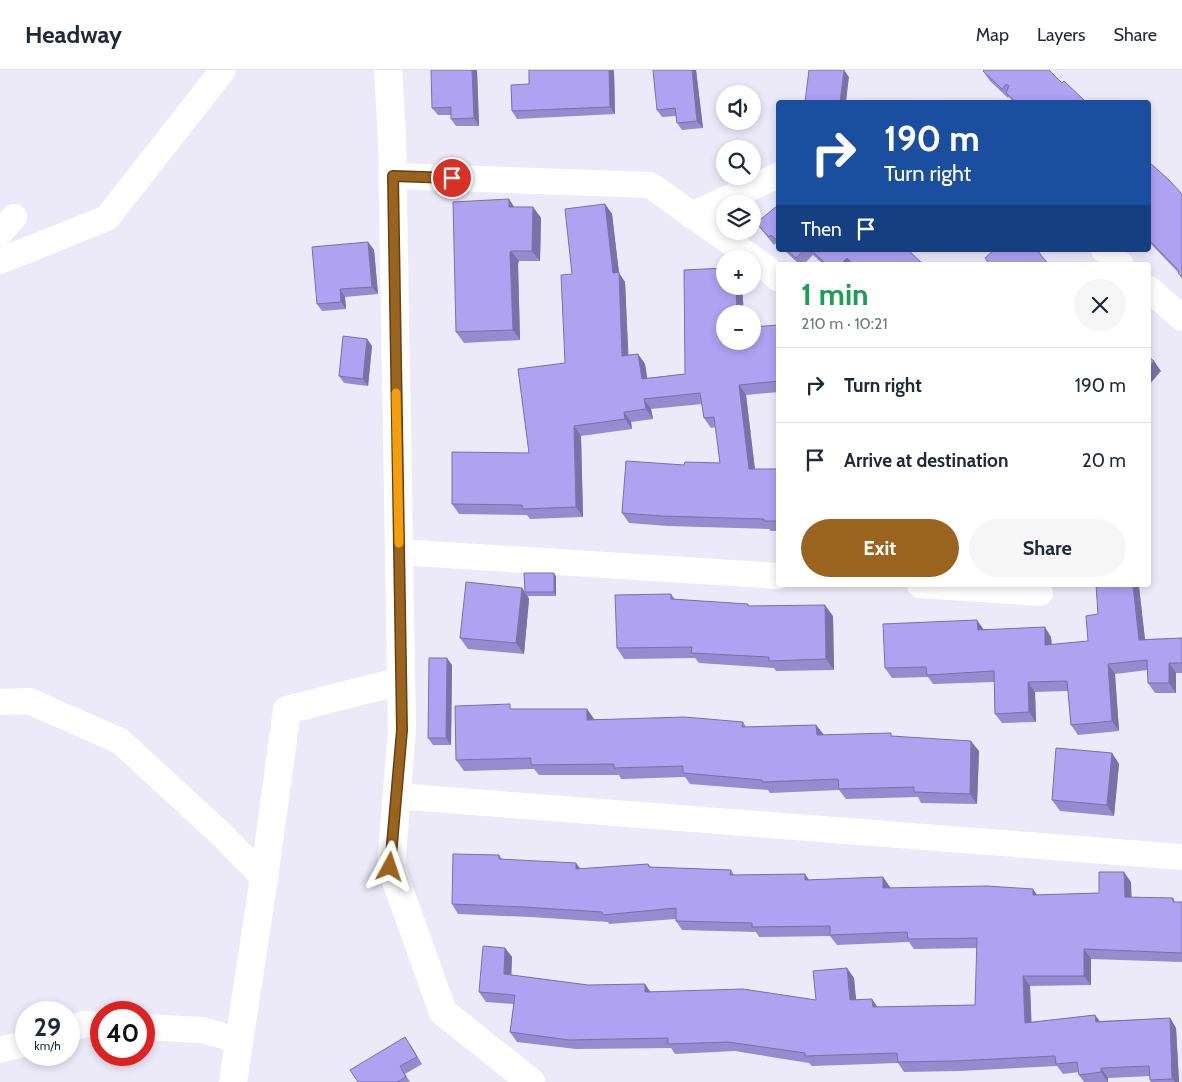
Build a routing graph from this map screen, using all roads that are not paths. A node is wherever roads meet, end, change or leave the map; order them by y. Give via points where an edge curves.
1 (223, 70) edge
2 (388, 70) edge
3 (393, 176) junction
4 (776, 177) edge
5 (691, 214) junction
6 (1106, 252) edge
7 (0, 261) edge
8 (1118, 262) edge
9 (776, 276) edge
10 (1151, 291) edge
11 (1182, 318) edge
12 (399, 552) junction
13 (776, 576) edge
14 (954, 587) edge
15 (1040, 592) dead end
16 (401, 682) junction
17 (0, 702) edge
18 (396, 796) junction
19 (1182, 857) edge
20 (264, 878) junction
21 (155, 1028) edge
22 (240, 1041) junction
23 (15, 1046) edge
24 (0, 1050) edge
25 (233, 1082) edge
26 (531, 1082) edge

1 - 7 street via 107,218
2 - 3 street
3 - 5 street via 650,185
3 - 12 street
4 - 5 street
5 - 9 street
6 - 8 street
10 - 11 street
12 - 13 street
12 - 16 street
14 - 15 street
16 - 18 street via 402,730
16 - 20 street via 287,710
17 - 20 street via 29,701 120,741
18 - 19 street
18 - 26 street via 390,867 443,1012
20 - 22 street
21 - 22 street via 202,1030
22 - 25 street
23 - 24 street

